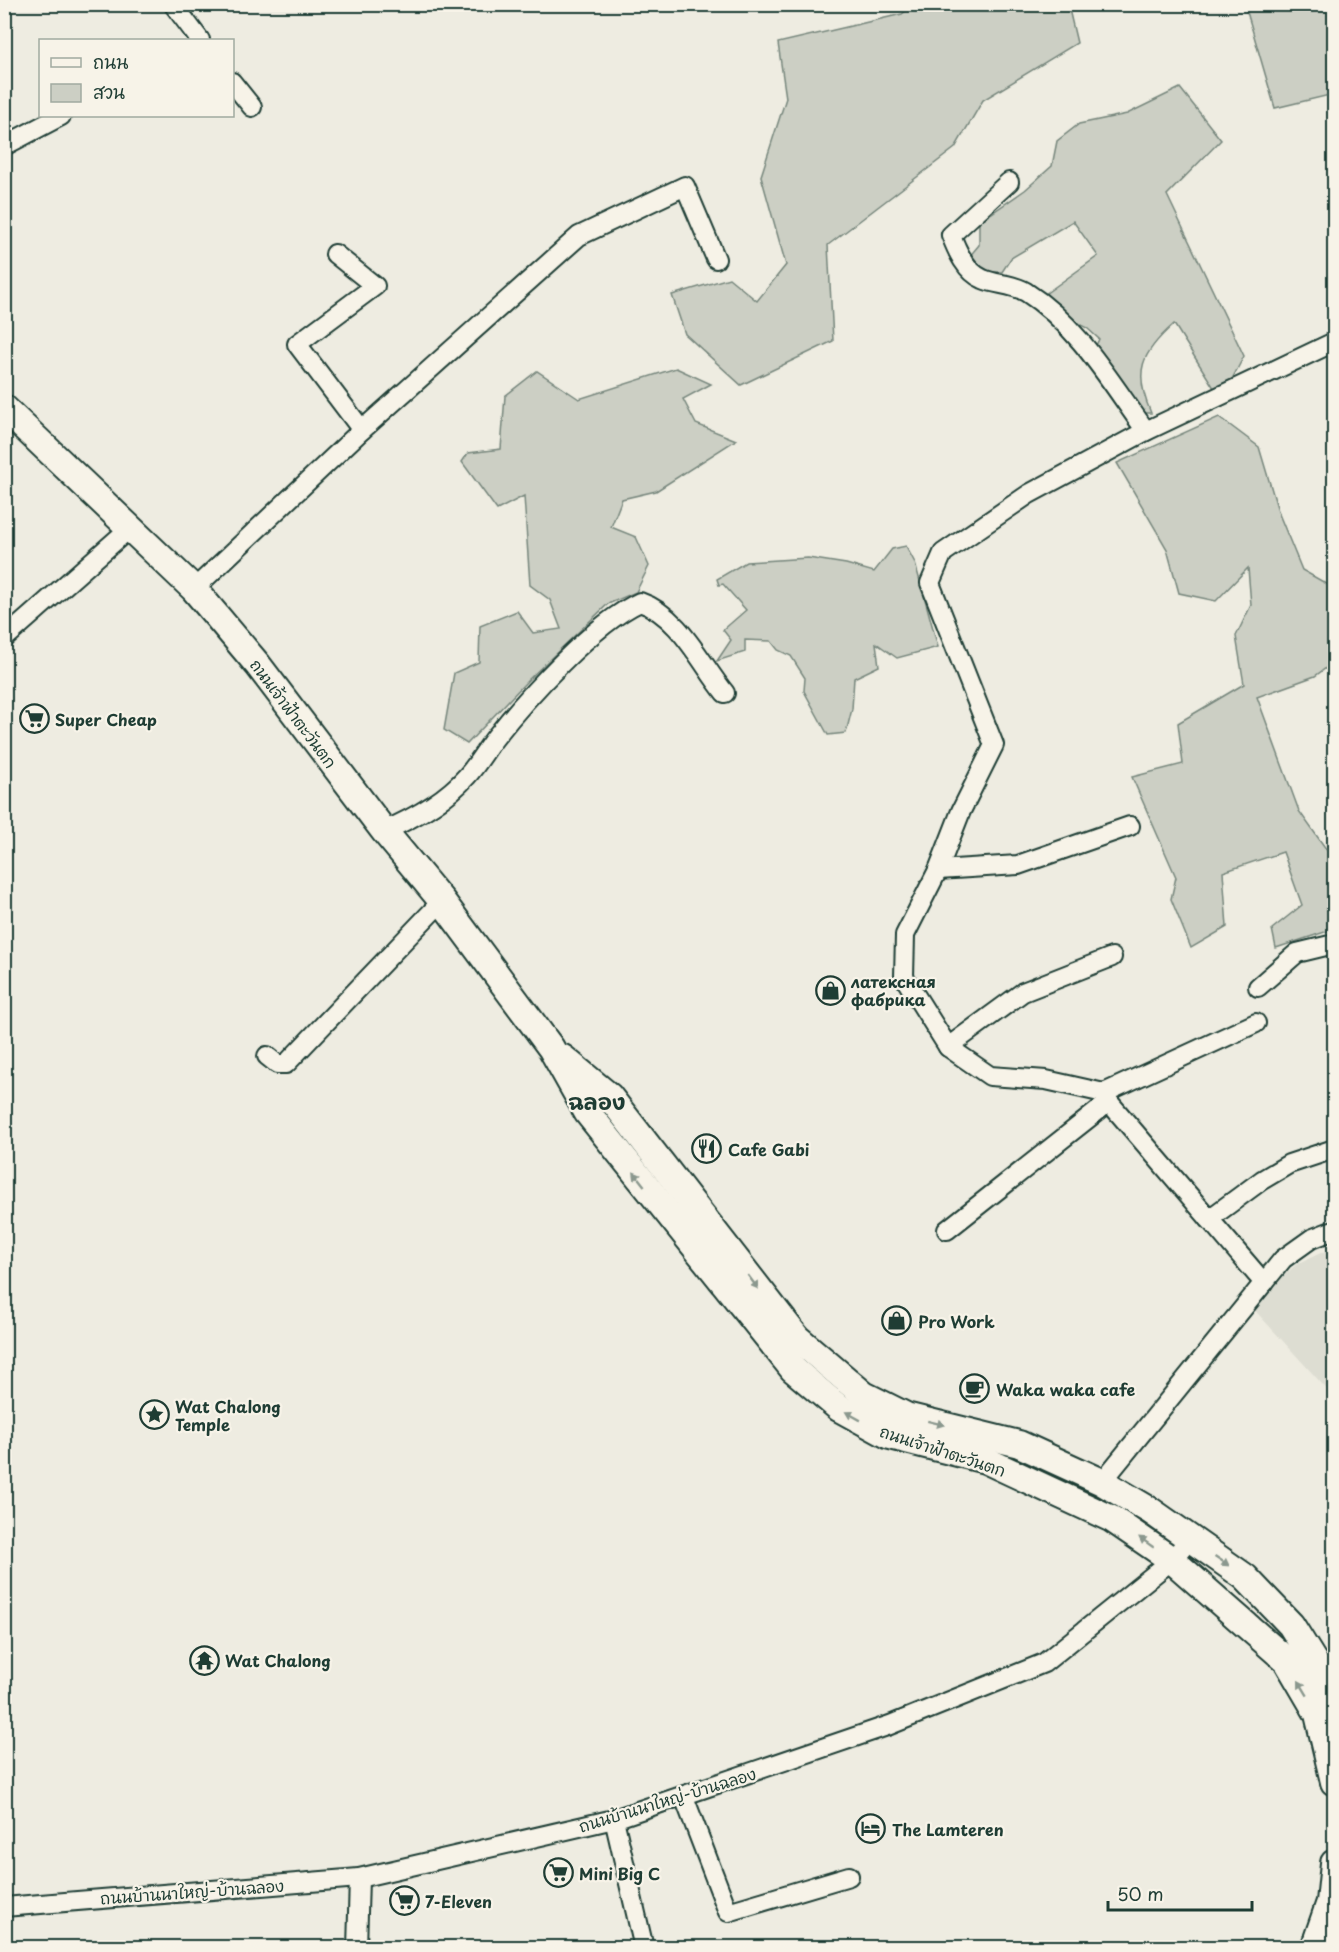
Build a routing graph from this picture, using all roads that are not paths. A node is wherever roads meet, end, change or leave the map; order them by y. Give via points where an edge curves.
1 (173, 4) edge
2 (199, 39) edge
3 (234, 84) edge
4 (252, 107) dead end
5 (59, 117) edge
6 (4, 146) edge
7 (1009, 182) dead end
8 (335, 254) dead end
9 (716, 259) dead end
10 (1335, 342) edge
11 (4, 408) edge
12 (362, 430) junction
13 (1146, 431) junction
14 (132, 527) junction
15 (194, 589) junction
16 (4, 639) edge
17 (725, 693) dead end
18 (1130, 825) dead end
19 (384, 831) junction
20 (938, 870) junction
21 (442, 901) junction
22 (1335, 944) edge
23 (1112, 957) dead end
24 (1258, 987) dead end
25 (1256, 1023) dead end
26 (948, 1047) junction
27 (551, 1048) junction
28 (267, 1056) dead end
29 (1107, 1097) junction
30 (1335, 1149) edge
31 (693, 1201) junction
32 (667, 1216) junction
33 (1209, 1219) junction
34 (947, 1230) dead end
35 (1335, 1230) edge
36 (727, 1247) junction
37 (704, 1260) junction
38 (1264, 1283) junction
39 (1102, 1482) junction
40 (1189, 1539) junction
41 (1173, 1560) junction
42 (1335, 1694) edge
43 (1335, 1782) edge
44 (684, 1797) junction
45 (614, 1819) junction
46 (1335, 1863) edge
47 (849, 1876) dead end
48 (359, 1878) junction
49 (4, 1907) edge
50 (357, 1947) edge
51 (644, 1947) edge
52 (1314, 1947) edge

1 - 2 street
3 - 4 street
5 - 6 street
7 - 13 street via 951,235 958,254 982,279 1003,282 1026,292 1058,317
8 - 12 street via 375,286 297,344
9 - 12 street via 686,186 579,236
10 - 13 street
11 - 14 main road, ถนนเจ้าฟ้าตะวันตก
12 - 15 street
13 - 20 street via 1029,494 943,553 930,583 994,745 961,811
14 - 15 main road, ถนนเจ้าฟ้าตะวันตก
14 - 16 street
15 - 19 main road, ถนนเจ้าฟ้าตะวันตก via 258,665
17 - 19 street via 669,618 640,602 583,642 495,737 467,777 418,816
18 - 20 street via 1018,865
19 - 21 main road, ถนนเจ้าฟ้าตะวันตก
20 - 26 street via 905,935 904,977
21 - 27 main road, ถนนเจ้าฟ้าตะวันตก
21 - 28 street via 286,1064 277,1064
22 - 24 street via 1297,953
23 - 26 street via 1023,992
25 - 29 street
26 - 29 street via 990,1076 1046,1080
27 - 31 main road, ถนนเจ้าฟ้าตะวันตก via 609,1095
32 -> 27 main road, ถนนเจ้าฟ้าตะวันตก via 587,1112
29 - 33 street
29 - 34 street
30 - 33 street via 1289,1164
31 - 32 main road
31 - 36 main road, ถนนเจ้าฟ้าตะวันตก
32 - 37 main road, ถนนเจ้าฟ้าตะวันตก
33 - 38 street
35 - 38 street via 1311,1239 1283,1259
36 - 37 main road
36 -> 39 main road, ถนนเจ้าฟ้าตะวันตก via 797,1338 864,1395 906,1416 1019,1444
41 -> 37 main road, ถนนเจ้าฟ้าตะวันตก via 1112,1519 985,1460 890,1436 839,1408 793,1369
38 - 39 street
39 - 40 main road, ถนนเจ้าฟ้าตะวันตก
40 - 41 street, ถนนบ้านนาใหญ่-บ้านฉลอง
40 -> 42 main road, ถนนเจ้าฟ้าตะวันตก via 1245,1577 1291,1625
43 -> 41 main road, ถนนเจ้าฟ้าตะวันตก via 1318,1714 1287,1661
41 - 44 street, ถนนบ้านนาใหญ่-บ้านฉลอง via 1044,1663 890,1725
44 - 45 street, ถนนบ้านนาใหญ่-บ้านฉลอง
44 - 47 street via 728,1912
45 - 48 street, ถนนบ้านนาใหญ่-บ้านฉลอง
45 - 51 street
46 - 52 main road via 1330,1902
48 - 49 street, ถนนบ้านนาใหญ่-บ้านฉลอง
48 - 50 street

